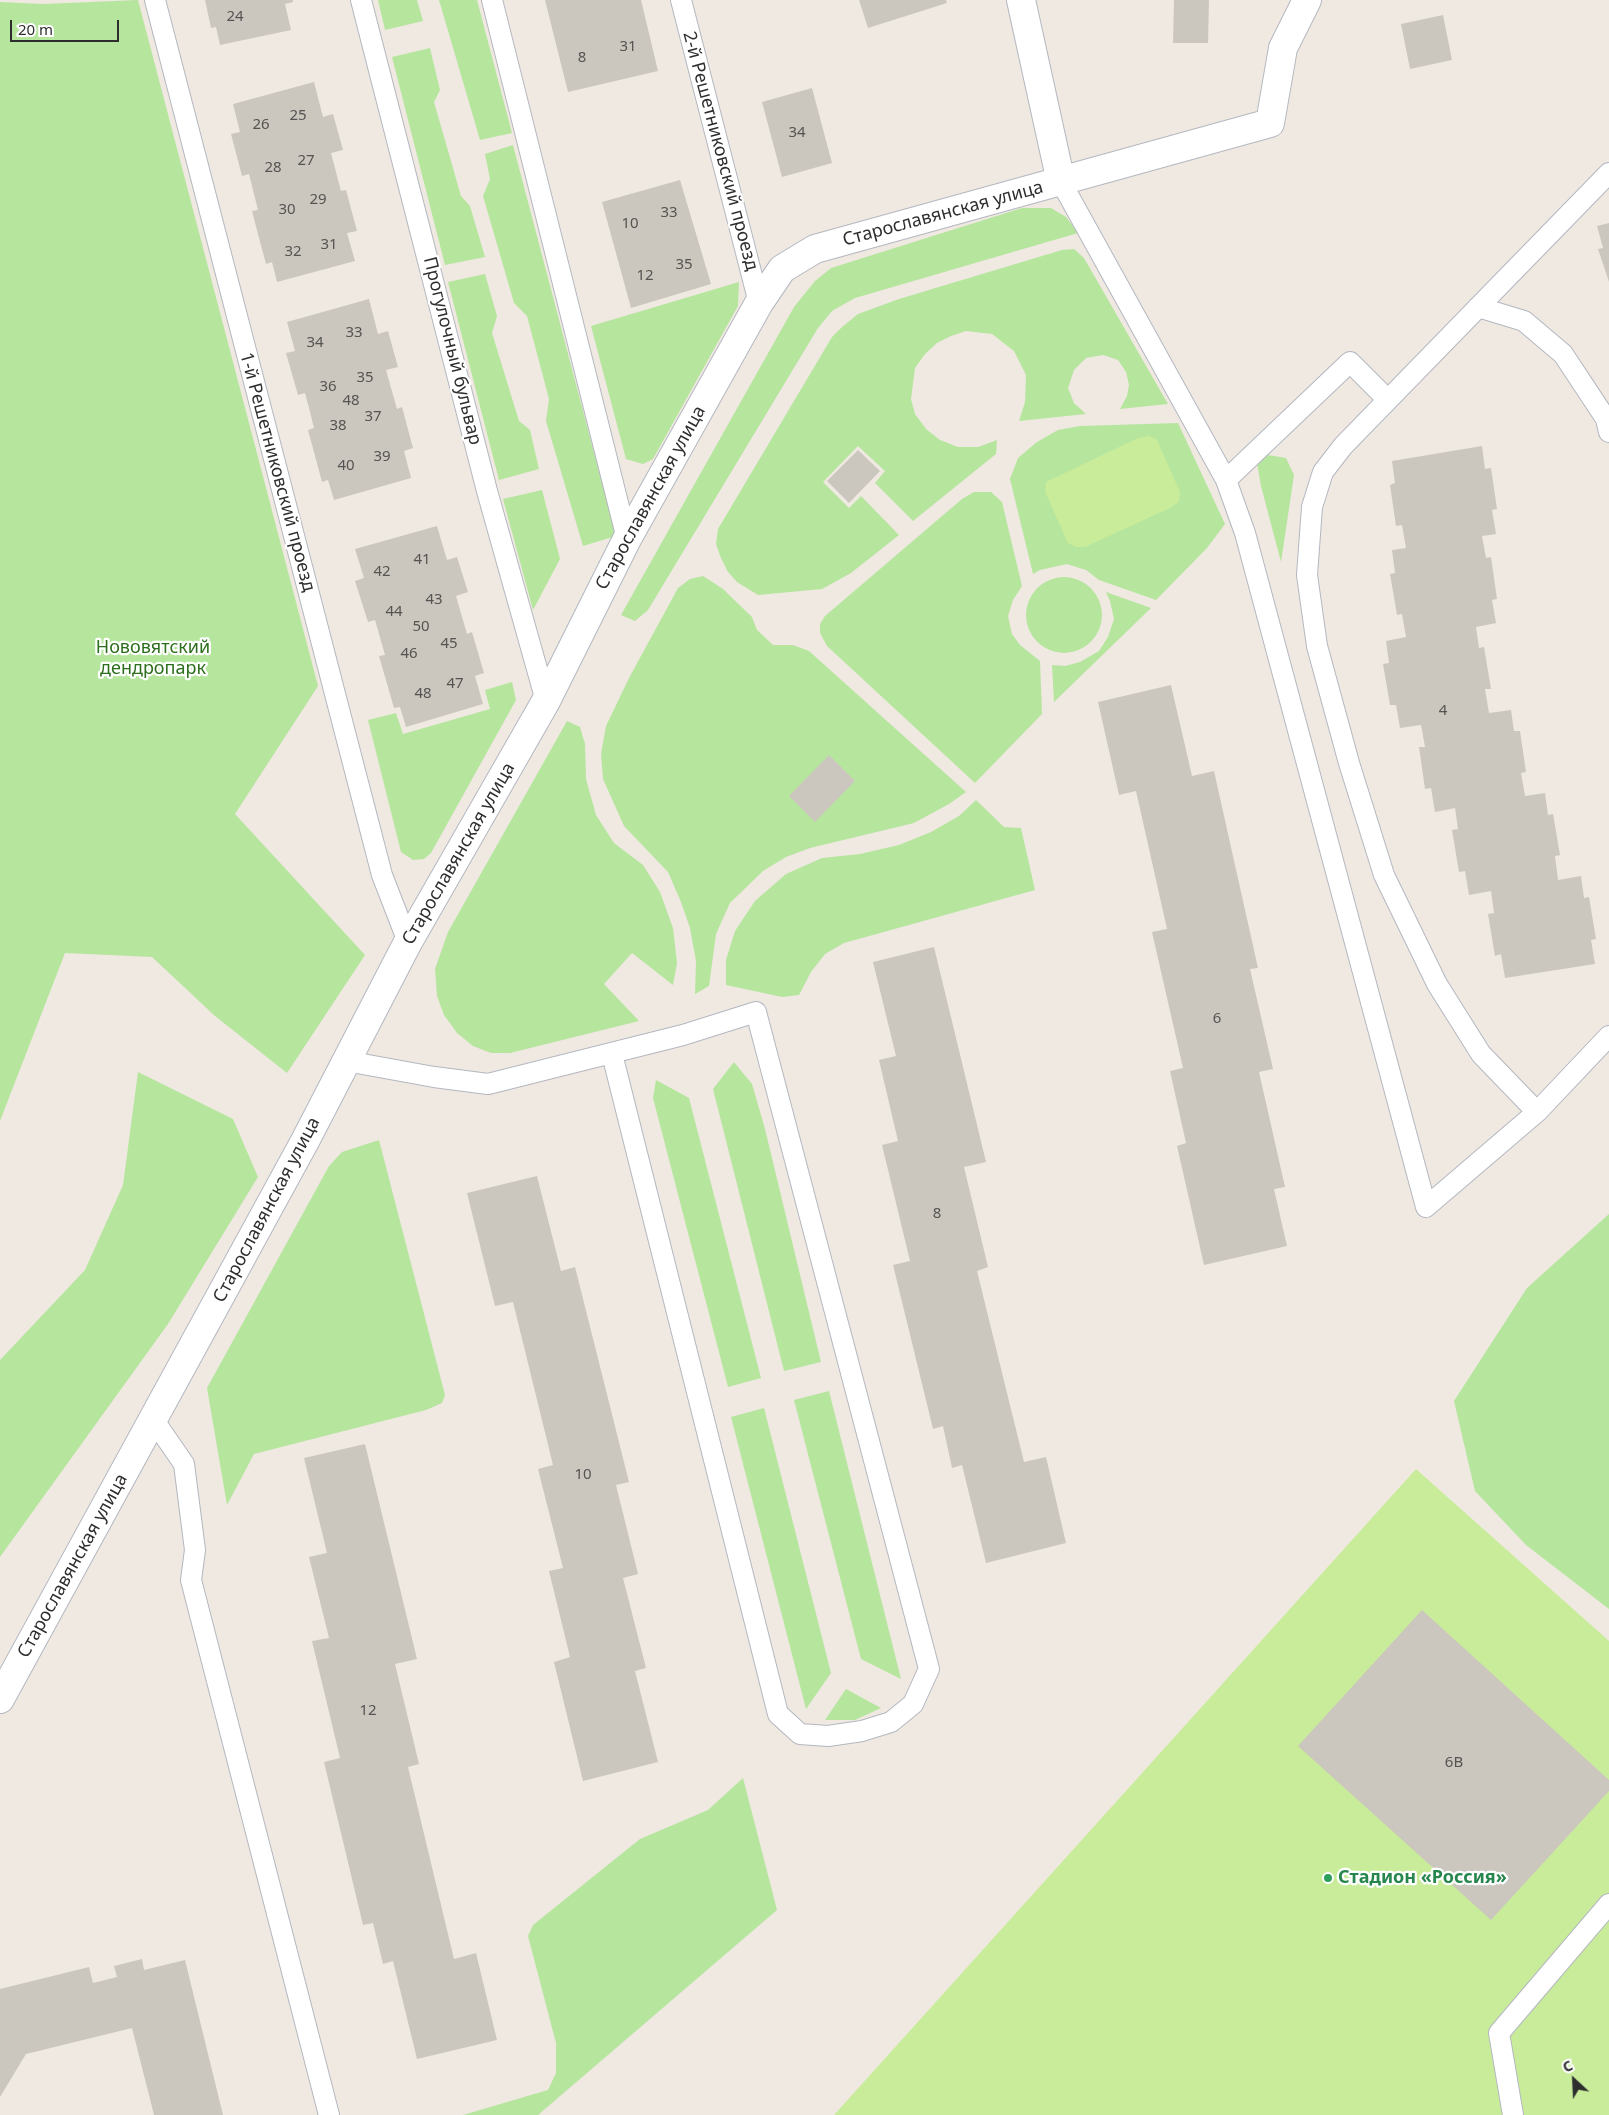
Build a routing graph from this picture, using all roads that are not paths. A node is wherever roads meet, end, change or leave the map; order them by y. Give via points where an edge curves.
1 (155, 0) edge
2 (361, 0) edge
3 (492, 0) edge
4 (681, 0) edge
5 (1021, 0) edge
6 (1307, 0) edge
7 (1609, 174) edge
8 (1061, 182) junction
9 (759, 303) junction
10 (1478, 308) junction
11 (1388, 400) junction
12 (1609, 432) edge
13 (1226, 480) junction
14 (627, 539) junction
15 (546, 701) junction
16 (408, 942) junction
17 (1609, 1036) edge
18 (612, 1054) junction
19 (346, 1061) junction
20 (1537, 1112) junction
21 (153, 1419) junction
22 (0, 1700) edge
23 (1609, 1904) edge
24 (329, 2115) edge
25 (1513, 2115) edge

1 - 16 lane, 1-й Решетниковский проезд via 382,875
2 - 15 lane, Прогулочный бульвар via 487,491
3 - 14 lane
4 - 9 lane, 2-й Решетниковский проезд
5 - 8 street
6 - 8 street, Старославянская улица via 1283,48 1270,123
7 - 10 lane
8 - 9 street, Старославянская улица via 815,249 782,269
8 - 13 lane
9 - 14 street, Старославянская улица
10 - 11 lane
10 - 12 lane via 1524,321 1563,354 1606,419
11 - 13 lane via 1350,362
11 - 20 lane via 1343,446 1323,472 1312,507 1307,575 1317,646 1384,875 1437,984 1481,1054
13 - 20 lane via 1245,533 1426,1207
14 - 15 street, Старославянская улица
15 - 16 street, Старославянская улица
16 - 19 street, Старославянская улица
17 - 20 lane
18 - 18 lane via 683,1036 756,1012 929,1669 913,1704 891,1722 828,1736 800,1734 778,1714
18 - 19 lane via 488,1084
19 - 21 street, Старославянская улица
21 - 22 street, Старославянская улица
21 - 24 lane via 184,1464 194,1550 191,1580
23 - 25 lane via 1499,2033

